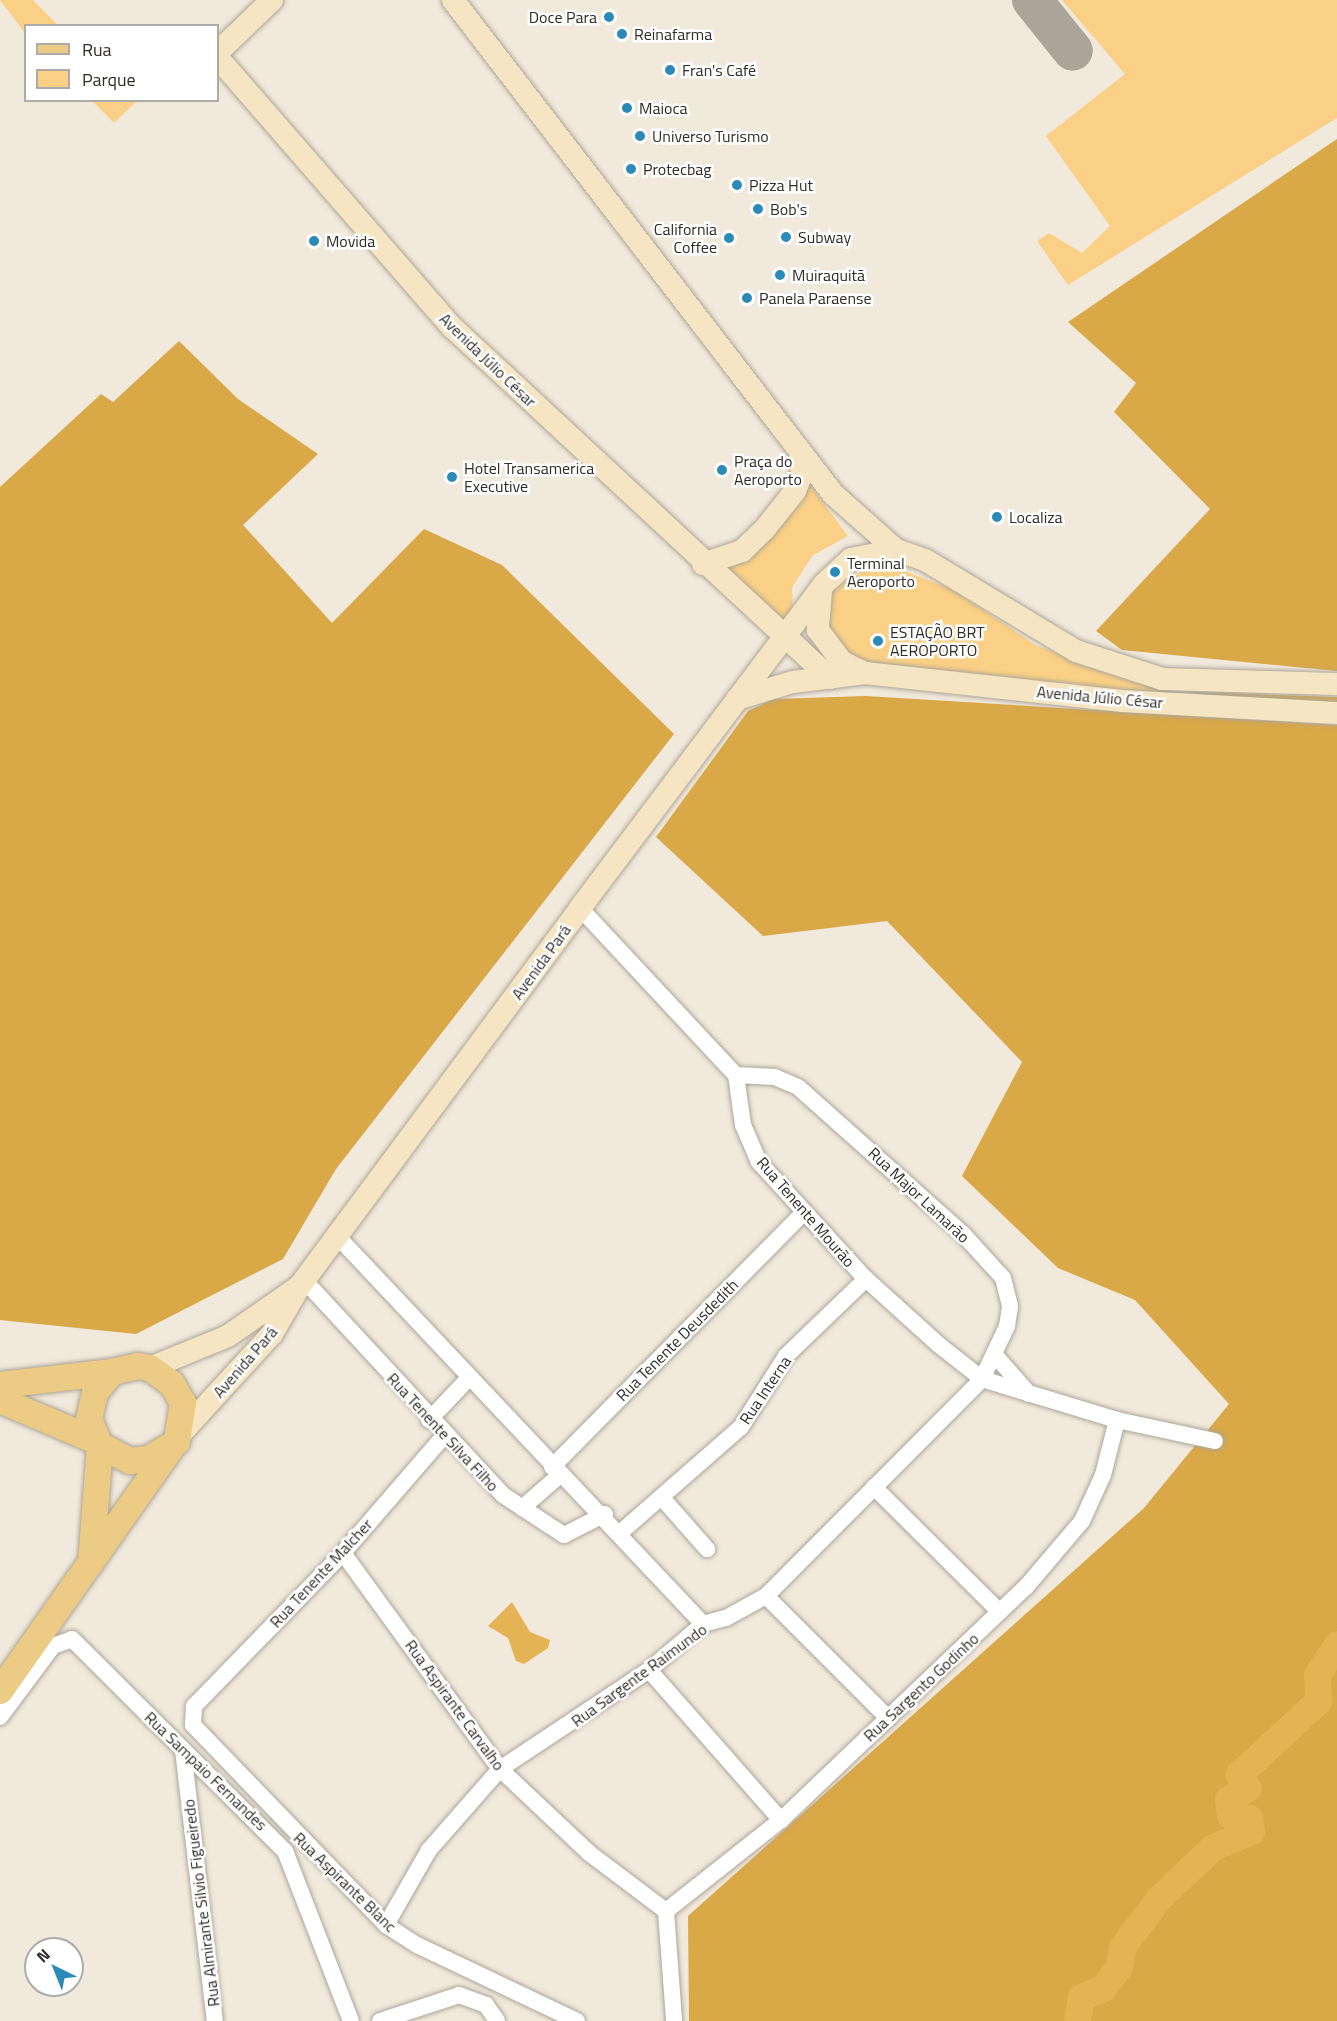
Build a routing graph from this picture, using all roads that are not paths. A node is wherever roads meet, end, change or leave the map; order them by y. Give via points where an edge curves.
1 (272, 0) edge
2 (453, 0) edge
3 (219, 51) edge
4 (219, 59) edge
5 (800, 451) junction
6 (896, 550) junction
7 (703, 564) junction
8 (823, 585) junction
9 (784, 638) junction
10 (865, 673) junction
11 (830, 678) junction
12 (1337, 684) edge
13 (737, 699) junction
14 (1337, 713) edge
15 (580, 908) junction
16 (735, 1075) junction
17 (803, 1213) junction
18 (338, 1237) junction
19 (866, 1279) junction
20 (301, 1283) junction
21 (994, 1354) junction
22 (150, 1368) junction
23 (112, 1372) junction
24 (470, 1377) junction
25 (982, 1380) junction
26 (0, 1385) edge
27 (1029, 1394) junction
28 (0, 1400) edge
29 (429, 1420) junction
30 (1117, 1420) junction
31 (180, 1436) junction
32 (443, 1437) junction
33 (1215, 1441) dead end
34 (98, 1443) junction
35 (556, 1471) junction
36 (874, 1487) junction
37 (663, 1498) junction
38 (522, 1508) junction
39 (605, 1514) junction
40 (621, 1532) junction
41 (707, 1549) dead end
42 (343, 1553) junction
43 (91, 1563) junction
44 (765, 1596) junction
45 (1000, 1612) junction
46 (703, 1624) junction
47 (649, 1670) junction
48 (0, 1691) edge
49 (194, 1706) joint
50 (0, 1717) edge
51 (888, 1719) junction
52 (183, 1750) junction
53 (500, 1770) junction
54 (781, 1820) junction
55 (666, 1911) junction
56 (386, 1925) junction
57 (496, 2019) edge
58 (215, 2021) edge
59 (351, 2021) edge
60 (380, 2021) edge
61 (577, 2021) edge
62 (674, 2021) edge

1 - 3 main road
2 - 5 main road, Avenida Júlio César
4 - 7 main road, Avenida Júlio César via 452,327
5 - 6 main road, Avenida Júlio César via 857,520
5 - 7 main road via 802,474 795,491 764,530 742,551
6 - 8 main road via 851,559
6 - 12 main road, Avenida Júlio César via 940,569 1076,651 1122,668 1162,679
7 - 9 main road, Avenida Júlio César
8 - 9 main road
8 - 10 main road, Avenida Júlio César via 818,630 842,662
9 - 11 main road, Avenida Júlio César
9 - 13 main road, Avenida Pará
10 - 11 main road, Avenida Júlio César
10 - 14 main road, Avenida Júlio César via 1122,701
11 - 13 main road, Avenida Júlio César via 772,686
13 - 15 main road, Avenida Pará
15 - 16 street
15 - 18 main road, Avenida Pará
16 - 17 street, Rua Tenente Mourão via 749,1144
16 - 21 street, Rua Major Lamarão via 776,1077 798,1087 964,1235 1003,1278 1008,1292 1007,1326
17 - 19 street, Rua Tenente Mourão
17 - 35 street, Rua Tenente Deusdedith
18 - 20 main road, Avenida Pará
18 - 24 street
19 - 25 street, Rua Tenente Mourão
19 - 37 street, Rua Interna via 786,1356 741,1427
20 - 22 main road, Avenida Pará via 228,1336
20 - 29 street, Rua Tenente Silva Filho
20 - 31 main road, Avenida Pará via 265,1343
21 - 25 street, Rua Major Lamarão
21 - 27 street
22 - 23 main road
22 - 31 main road via 179,1394
23 - 26 main road
23 - 34 main road via 88,1407
24 - 29 street
24 - 35 street
25 - 27 street
25 - 36 street, Rua Sargente Raimundo
27 - 30 street
28 - 34 main road
29 - 32 street, Rua Tenente Silva Filho
30 - 33 street
30 - 45 street, Rua Sargento Godinho via 1103,1475 1082,1521
31 - 34 main road via 149,1459 130,1461
31 - 43 main road
32 - 38 street, Rua Tenente Silva Filho
32 - 42 street, Rua Tenente Malcher
34 - 43 main road
35 - 38 street, Rua Tenente Deusdedith
35 - 39 street
36 - 44 street, Rua Sargente Raimundo
36 - 45 street
37 - 40 street, Rua Interna
37 - 41 street
38 - 39 street, Rua Tenente Silva Filho via 564,1535
39 - 40 street
40 - 46 street
42 - 49 street, Rua Tenente Malcher
42 - 53 street, Rua Aspirante Carvalho
43 - 48 main road
44 - 46 street, Rua Sargente Raimundo via 726,1618
44 - 51 street
45 - 51 street, Rua Sargento Godinho
46 - 47 street, Rua Sargente Raimundo
47 - 53 street, Rua Sargente Raimundo
47 - 54 street
49 - 56 street, Rua Aspirante Blanc via 193,1725
50 - 52 street, Rua Sampaio Fernandes via 53,1646 72,1639
51 - 54 street, Rua Sargento Godinho
52 - 58 street, Rua Almirante Silvio Figueiredo
52 - 59 street, Rua Sampaio Fernandes via 285,1851
53 - 55 street, Rua Aspirante Carvalho via 589,1853
53 - 56 street, Rua Sargente Raimundo via 434,1844
54 - 55 street, Rua Sargento Godinho
55 - 62 street
56 - 61 street, Rua Aspirante Blanc via 417,1945
57 - 60 street via 486,2006 459,1995

